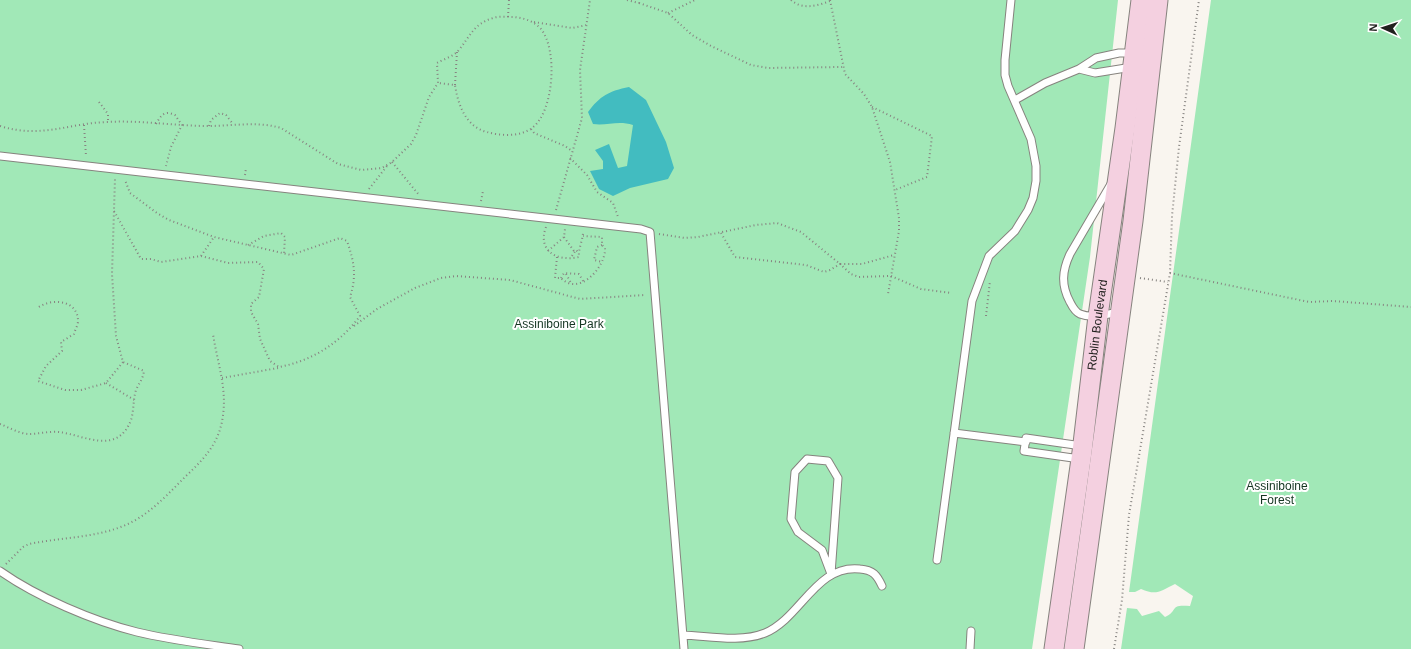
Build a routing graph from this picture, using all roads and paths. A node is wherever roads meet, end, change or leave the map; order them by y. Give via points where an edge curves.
1 (509, 0) edge
2 (590, 0) edge
3 (627, 0) edge
4 (695, 0) edge
5 (791, 0) edge
6 (830, 0) edge
7 (1011, 0) edge
8 (1141, 0) edge
9 (1158, 0) edge
10 (1199, 0) edge
11 (640, 1) edge
12 (668, 13) junction
13 (508, 17) junction
14 (533, 22) junction
15 (587, 25) junction
16 (457, 52) junction
17 (1143, 61) junction
18 (842, 67) junction
19 (1079, 69) junction
20 (438, 83) junction
21 (455, 85) junction
22 (1015, 100) junction
23 (99, 102) dead end
24 (872, 107) junction
25 (108, 122) junction
26 (156, 124) junction
27 (182, 125) junction
28 (233, 125) junction
29 (0, 126) edge
30 (84, 126) junction
31 (209, 126) junction
32 (531, 129) junction
33 (572, 151) junction
34 (0, 156) edge
35 (570, 158) junction
36 (392, 162) junction
37 (389, 164) junction
38 (87, 166) junction
39 (119, 170) junction
40 (1119, 173) junction
41 (163, 175) junction
42 (895, 190) junction
43 (362, 198) junction
44 (425, 204) junction
45 (114, 211) junction
46 (551, 218) junction
47 (566, 220) junction
48 (582, 222) junction
49 (619, 227) junction
50 (650, 232) junction
51 (721, 233) junction
52 (583, 236) junction
53 (214, 237) junction
54 (564, 237) junction
55 (247, 245) junction
56 (602, 245) junction
57 (548, 251) junction
58 (574, 251) junction
59 (578, 252) junction
60 (284, 253) junction
61 (894, 255) junction
62 (201, 256) junction
63 (571, 256) junction
64 (557, 257) junction
65 (602, 262) junction
66 (840, 264) junction
67 (1170, 273) junction
68 (566, 274) junction
69 (891, 276) junction
70 (1134, 277) dead end
71 (561, 278) junction
72 (991, 278) dead end
73 (583, 281) junction
74 (1168, 282) junction
75 (570, 284) junction
76 (951, 293) dead end
77 (888, 294) dead end
78 (654, 296) junction
79 (1411, 307) edge
80 (39, 308) dead end
81 (1122, 311) junction
82 (986, 316) dead end
83 (1098, 316) junction
84 (351, 328) junction
85 (213, 334) dead end
86 (123, 362) junction
87 (279, 368) junction
88 (222, 378) junction
89 (106, 383) junction
90 (136, 401) junction
91 (0, 424) edge
92 (954, 433) junction
93 (1026, 440) junction
94 (1091, 454) junction
95 (937, 560) dead end
96 (0, 571) edge
97 (831, 574) junction
98 (882, 586) dead end
99 (971, 631) dead end
100 (683, 635) junction
101 (239, 649) edge
102 (684, 649) edge
103 (970, 649) edge
104 (1054, 649) edge
105 (1074, 649) edge
106 (1114, 649) edge

1 - 13 path
2 - 15 path
3 - 11 path
4 - 12 path
5 - 6 path via 799,6 817,6
6 - 18 path
7 - 22 lane via 1005,68 1008,86
8 - 17 main road, Roblin Boulevard
9 - 17 main road, Roblin Boulevard
10 - 67 path via 1172,216
11 - 12 path
12 - 18 path via 692,35 751,65 768,68
13 - 14 path
13 - 16 path via 494,17 480,23 471,31
14 - 15 path via 572,28
14 - 32 path via 542,30 551,52 552,63 548,101 541,118
15 - 33 path via 580,70 582,118
16 - 20 path via 438,63
16 - 21 path
17 - 19 lane via 1095,73
17 - 19 lane via 1119,52 1096,58
17 - 40 main road, Roblin Boulevard
17 - 81 main road, Roblin Boulevard
18 - 24 path
19 - 22 lane
20 - 21 path
20 - 36 path via 429,97 411,144
21 - 32 path via 463,113 477,128 501,135
22 - 92 lane via 1034,152 1036,181 1033,198 1015,231 989,256 974,296
23 - 25 path via 108,114
24 - 42 path via 888,151
24 - 42 path via 932,136 927,177
25 - 26 path
25 - 30 path
26 - 27 path
26 - 27 path via 166,112 175,115
27 - 31 path
27 - 41 path via 171,147
28 - 31 path
28 - 31 path via 226,114 220,113 215,115
28 - 37 path via 260,124 281,128 331,160 350,168 371,170
29 - 30 path via 31,132
30 - 38 path
32 - 33 path via 534,133
33 - 35 path
34 - 38 lane
35 - 46 path
35 - 49 path via 587,175 597,192 613,203 618,214
36 - 37 path
36 - 44 path
37 - 43 path
38 - 39 lane
39 - 41 lane
39 - 45 path
39 - 53 path via 130,193 156,213
40 - 83 main road, Roblin Boulevard
40 - 83 lane via 1074,246 1063,275 1066,295 1072,307 1079,314
41 - 43 lane
42 - 61 path via 899,231
43 - 44 lane
44 - 46 lane
45 - 62 path via 141,259 161,262
45 - 86 path via 112,274 116,336
46 - 47 lane
46 - 57 path via 543,235
47 - 48 lane
47 - 54 path
48 - 49 lane
48 - 52 path
49 - 50 lane
50 - 51 path via 684,238
50 - 78 lane
51 - 66 path via 756,224 777,223 801,232
51 - 66 path via 736,257 806,265 824,272
52 - 56 path via 602,237
52 - 59 path
53 - 55 path
53 - 62 path
54 - 57 path
54 - 58 path
55 - 60 path
55 - 60 path via 264,236 281,233 285,237
56 - 65 path via 605,248 605,256
56 - 65 path via 597,247 594,260
57 - 64 path
58 - 59 path
58 - 63 path
59 - 63 path via 579,256
60 - 84 path via 291,255 340,238 347,241 355,269 350,297 360,316
61 - 66 path via 862,264
61 - 69 path
62 - 87 path via 228,263 258,262 264,269 259,297 251,304 251,312 258,324 260,339 270,361
63 - 64 path
64 - 71 path via 555,278
65 - 73 path via 595,274
66 - 69 path via 851,274 859,277
67 - 74 path
67 - 79 path via 1309,302 1333,301
68 - 71 path via 564,273
68 - 73 path via 579,274
68 - 75 path
69 - 76 path via 921,290
69 - 77 path
70 - 74 path
71 - 75 path
72 - 82 path
73 - 75 path
74 - 106 path via 1130,508 1122,600
78 - 84 path via 621,295 580,299 510,280 456,276 441,278 414,288 377,309
78 - 100 lane
80 - 89 path via 51,302 64,302 73,308 78,321 74,334 61,342 62,351 46,366 38,381 65,390 81,390
81 - 83 lane
81 - 94 main road, Roblin Boulevard
83 - 94 main road, Roblin Boulevard
84 - 87 path via 323,351 303,361
85 - 88 path
86 - 89 path
86 - 90 path via 144,371 136,390
87 - 88 path
88 - 96 path via 224,413 215,444 202,461 154,507 130,523 103,532 30,544
89 - 90 path
90 - 91 path via 127,428 121,435 105,441 57,432 27,434
92 - 93 lane
92 - 95 lane
93 - 94 lane
93 - 94 lane via 1024,451
94 - 104 main road, Roblin Boulevard
94 - 105 main road, Roblin Boulevard
96 - 101 lane via 33,591 111,624 162,637
97 - 97 lane via 838,478 828,461 807,459 795,472 791,519 798,532 822,550
97 - 98 lane via 851,568 870,571 876,574
97 - 100 lane via 783,622 765,633 746,638
99 - 103 lane
100 - 102 lane

